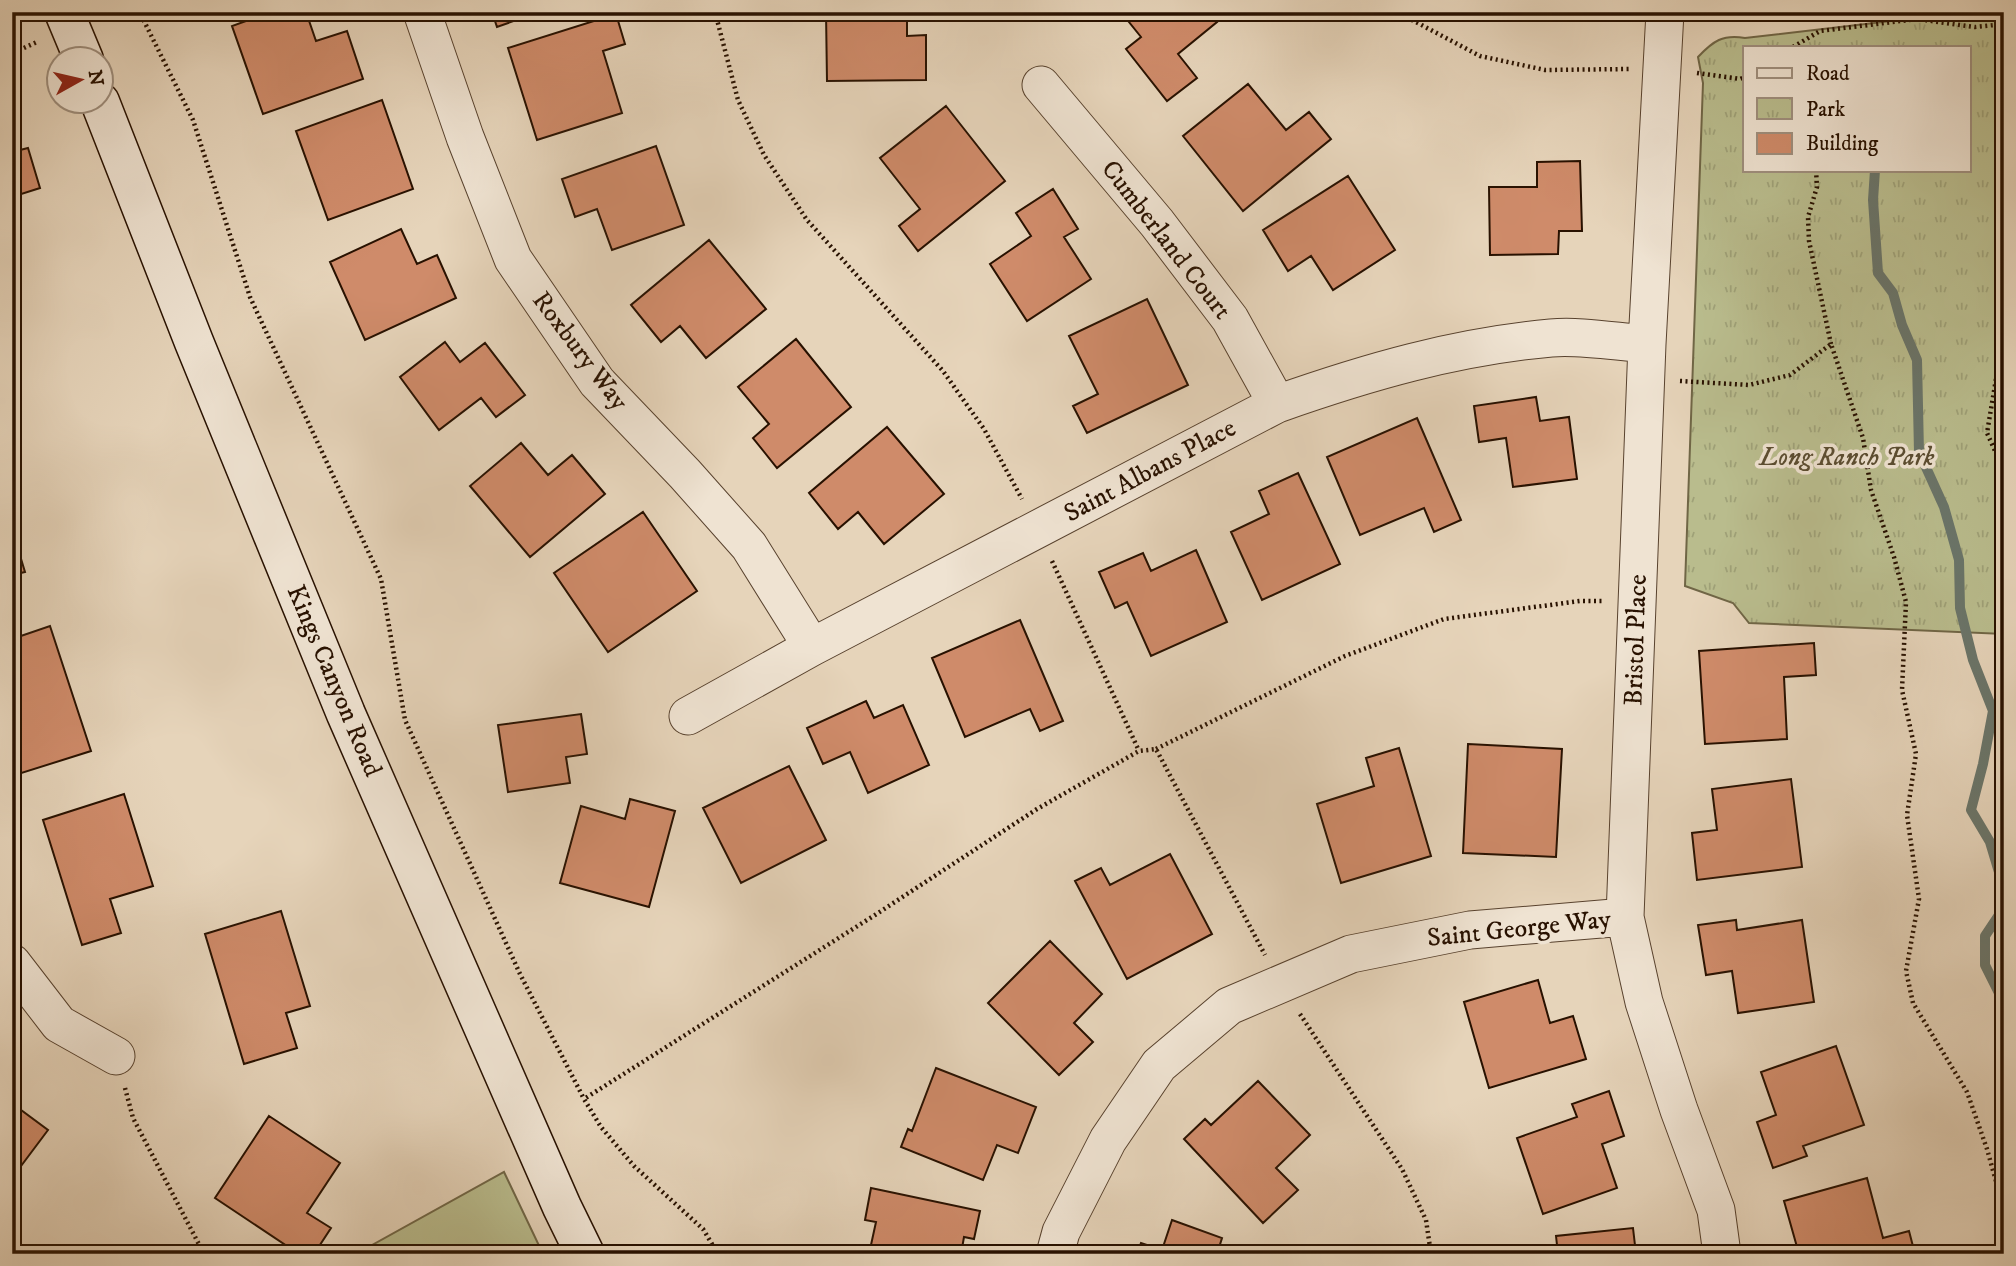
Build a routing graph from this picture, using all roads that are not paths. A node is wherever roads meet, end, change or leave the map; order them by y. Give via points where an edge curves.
1 (64, 12) edge
2 (422, 12) edge
3 (1665, 12) edge
4 (78, 46) edge
5 (1041, 85) dead end
6 (105, 116) edge
7 (1646, 361) junction
8 (1277, 404) junction
9 (812, 647) junction
10 (688, 716) dead end
11 (1625, 917) junction
12 (12, 963) edge
13 (116, 1056) road end
14 (585, 1254) edge
15 (1055, 1254) edge
16 (1722, 1254) edge

1 - 4 street
2 - 9 street, Roxbury Way via 513,259 597,382 749,546
3 - 7 street, Bristol Place
5 - 8 street, Cumberland Court via 1157,223 1230,319
6 - 14 street, Kings Canyon Road via 346,714
7 - 8 street, Saint Albans Place via 1553,338 1428,357 1354,376
7 - 11 street, Bristol Place
8 - 9 street, Saint Albans Place
9 - 10 street, Saint Albans Place
11 - 15 street, Saint George Way via 1470,930 1351,954 1229,1006 1159,1065 1108,1140 1061,1232
11 - 16 street, Bristol Place via 1644,1002 1716,1210
12 - 13 street via 60,1024

